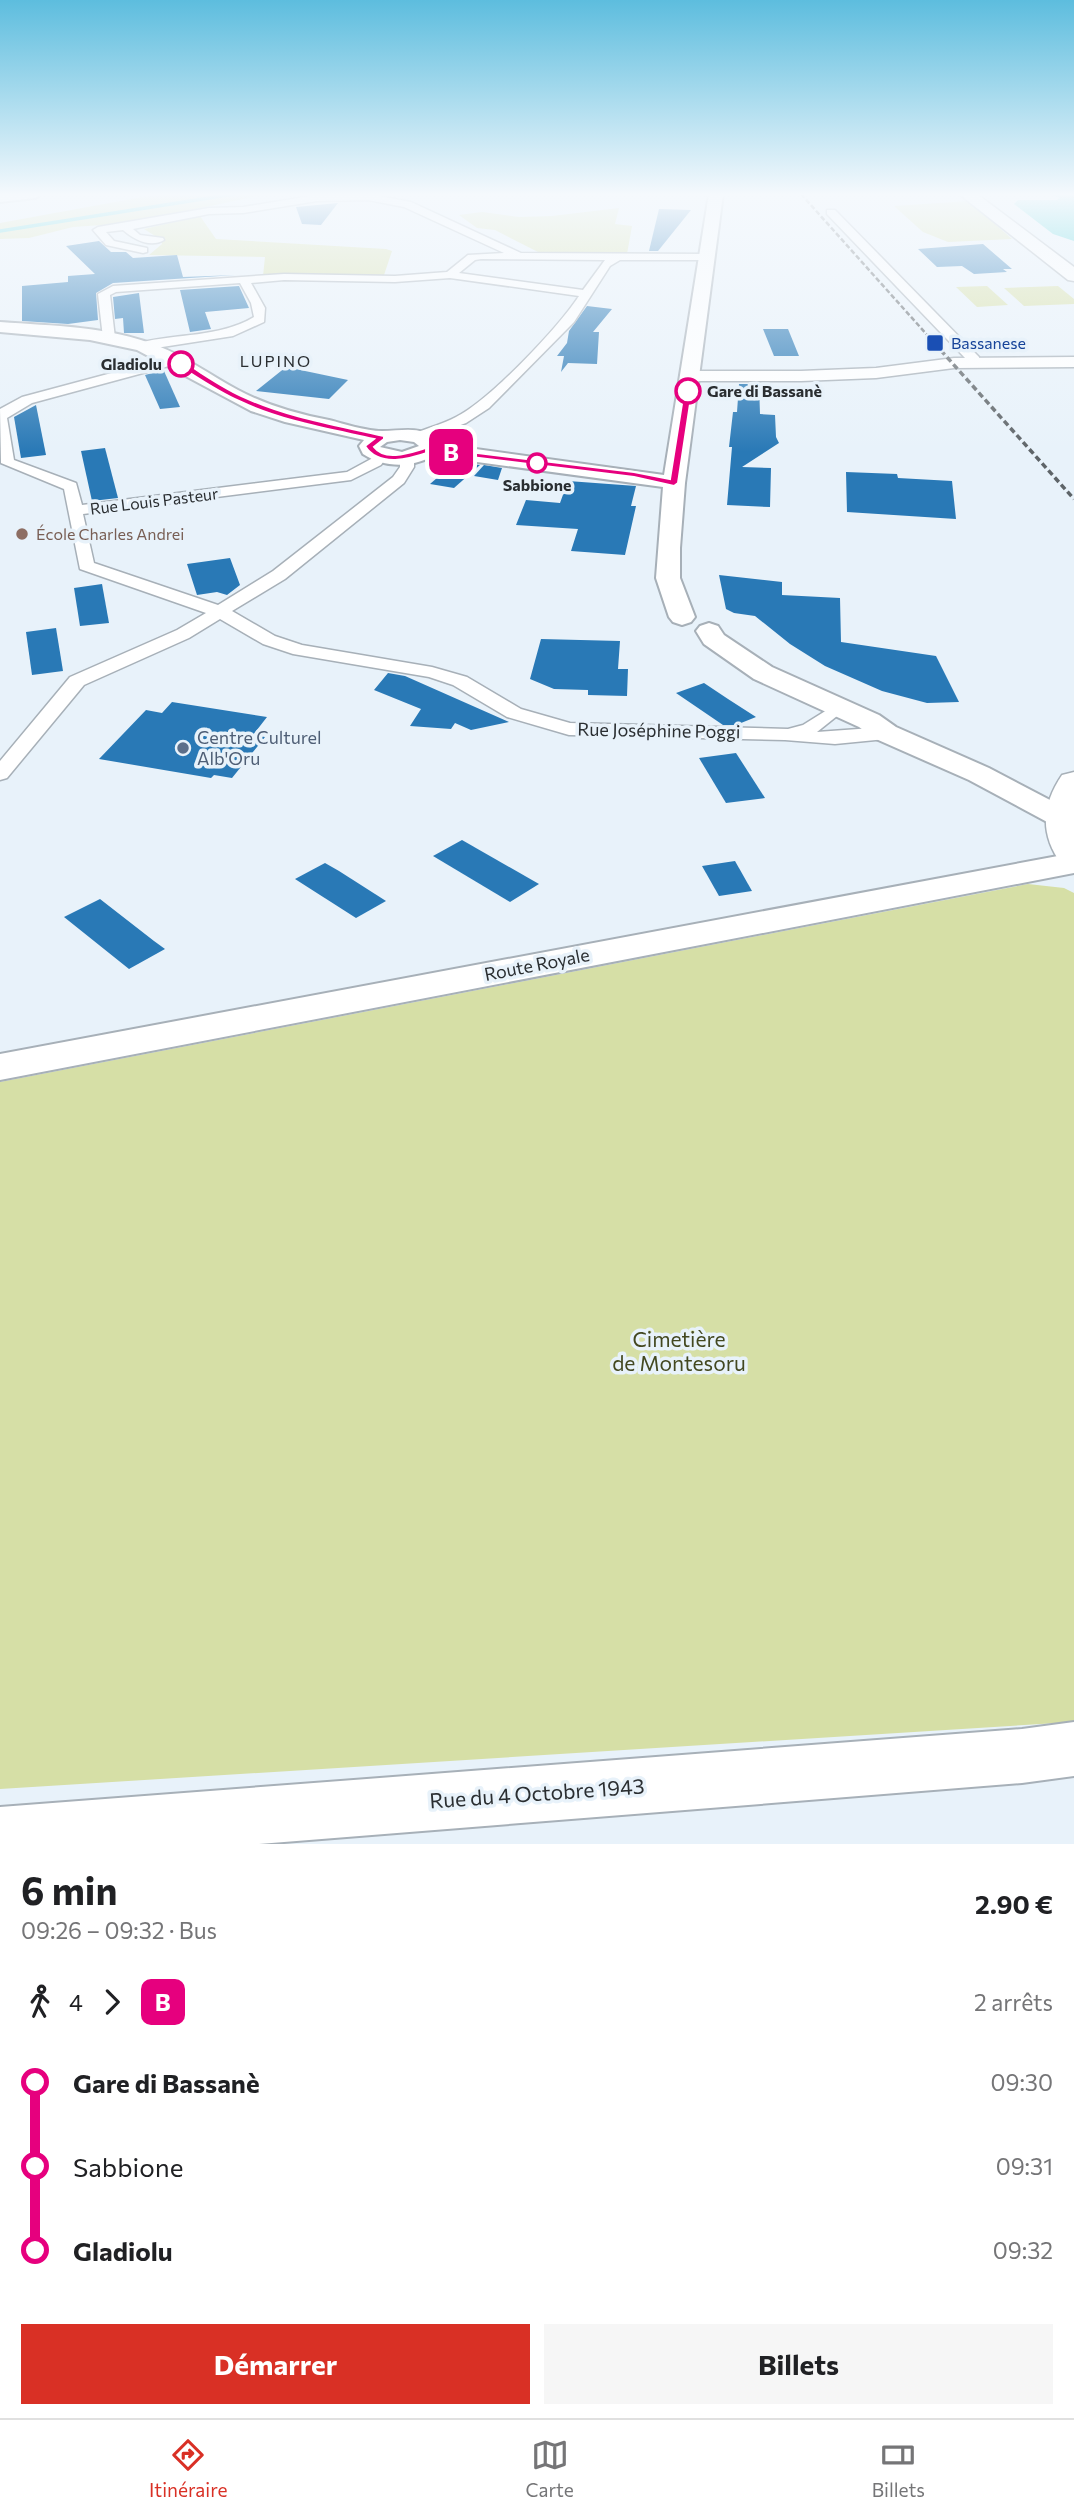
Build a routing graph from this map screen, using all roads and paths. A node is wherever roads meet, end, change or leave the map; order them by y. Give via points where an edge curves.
1 (231, 280) edge
2 (244, 280) edge
3 (487, 280) edge
4 (596, 280) edge
5 (705, 280) edge
6 (897, 280) edge
7 (588, 294) junction
8 (0, 327) edge
9 (109, 338) junction
10 (143, 346) junction
11 (175, 360) junction
12 (971, 362) junction
13 (1074, 362) edge
14 (690, 376) junction
15 (424, 443) junction
16 (380, 447) junction
17 (407, 457) junction
18 (675, 477) junction
19 (181, 498) joint
20 (75, 510) junction
21 (221, 612) junction
22 (695, 627) junction
23 (823, 726) junction
24 (886, 733) junction
25 (0, 774) edge
26 (979, 774) junction
27 (1074, 783) edge
28 (1060, 817) junction
29 (1074, 860) edge
30 (0, 1067) edge
31 (1074, 1749) edge
32 (0, 1836) edge

1 - 9 street via 106,291
2 - 10 street via 261,314 252,325 222,335
3 - 7 street
4 - 7 street
5 - 14 main road
6 - 12 street via 970,355
7 - 15 street via 568,321 484,405
8 - 9 main road
9 - 10 main road
10 - 11 main road
11 - 16 main road via 240,399
11 - 20 street, Rue Louis Pasteur via 27,400 0,417 8,463 71,486
12 - 13 street
12 - 14 street via 876,373
14 - 18 main road
15 - 16 main road via 400,434
15 - 17 main road
15 - 18 main road via 634,475
16 - 17 main road
16 - 19 street, Rue Louis Pasteur via 376,462 351,476
17 - 21 street via 399,480 279,575
18 - 22 main road via 668,578
19 - 20 street, Rue Louis Pasteur
20 - 21 street, Rue Joséphine Poggi via 86,566
21 - 23 street, Rue Joséphine Poggi via 269,640 299,650 432,672 460,681 514,713 569,729 806,738
21 - 25 street via 77,681
22 - 23 main road via 736,670
22 - 24 main road via 763,673
23 - 24 main road
24 - 26 main road
26 - 27 main road via 1037,785
26 - 28 main road
27 - 28 main road via 1063,800
28 - 29 main road
29 - 30 main road, Route Royale
31 - 32 main road, Rue du 4 Octobre 1943

